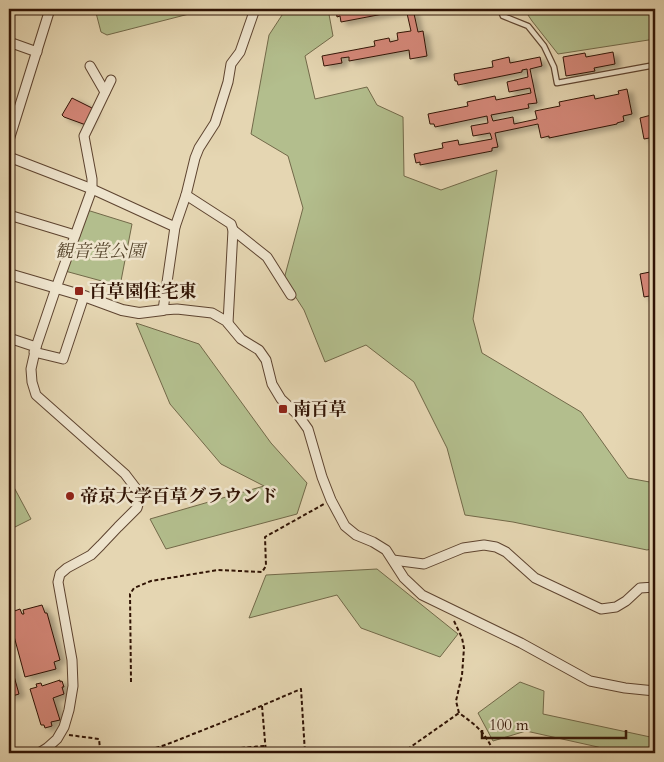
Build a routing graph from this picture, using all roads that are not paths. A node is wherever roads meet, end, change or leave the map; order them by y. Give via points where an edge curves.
1 (50, 9) edge
2 (255, 9) edge
3 (500, 9) edge
4 (9, 42) edge
5 (37, 52) junction
6 (655, 65) edge
7 (90, 66) dead end
8 (111, 80) dead end
9 (105, 92) junction
10 (9, 140) edge
11 (9, 157) edge
12 (92, 189) junction
13 (186, 195) junction
14 (9, 215) edge
15 (175, 227) junction
16 (233, 230) junction
17 (75, 235) junction
18 (9, 274) edge
19 (56, 288) junction
20 (291, 295) dead end
21 (84, 296) junction
22 (163, 310) junction
23 (228, 323) junction
24 (9, 338) edge
25 (35, 350) junction
26 (393, 560) junction
27 (655, 588) edge
28 (655, 690) edge
29 (39, 753) edge

1 - 5 street
2 - 13 street via 240,52 231,64 215,123 199,148
3 - 6 lane via 503,16 528,26 544,46 557,83
4 - 5 street
5 - 10 street
7 - 9 street
8 - 9 street
9 - 12 street via 84,136
11 - 12 street
12 - 15 street
12 - 17 street
13 - 15 street
13 - 16 street via 231,224
14 - 17 street
15 - 22 street
16 - 20 street via 267,257
16 - 23 street
17 - 19 street
18 - 19 street
19 - 21 street
19 - 25 street
21 - 22 street via 122,310 139,313
21 - 25 street via 63,359
22 - 23 street via 212,313
23 - 26 street via 241,339 259,350 281,399 308,429 322,477 345,526 386,550
24 - 25 street
25 - 29 street via 31,369 36,395 125,474 138,491 139,501 137,508 91,555 60,574 58,582 72,660 73,686 69,710 58,739
26 - 27 street via 424,564 462,548 496,547 535,578 600,609 616,607 640,588
26 - 28 street via 404,578 422,595 590,681

